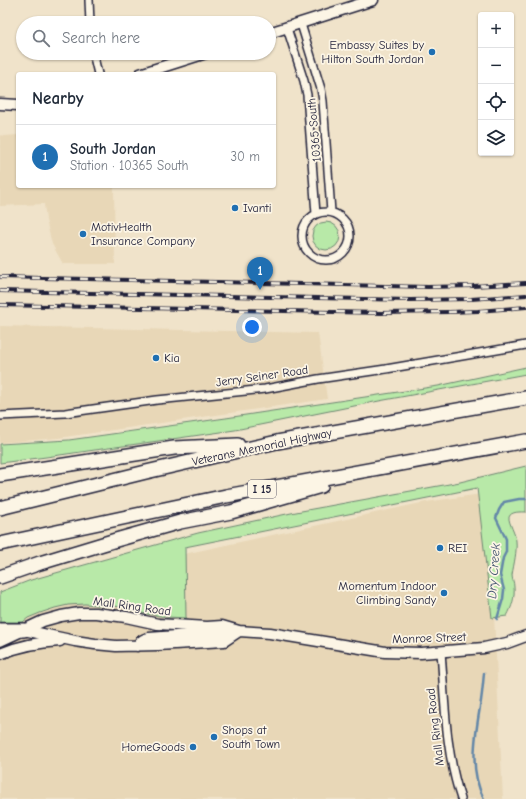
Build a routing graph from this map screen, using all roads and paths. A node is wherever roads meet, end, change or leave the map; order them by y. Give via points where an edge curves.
1 (88, 0) edge
2 (373, 0) edge
3 (89, 16) edge
4 (301, 24) junction
5 (287, 28) junction
6 (276, 31) edge
7 (95, 60) edge
8 (184, 60) edge
9 (98, 72) edge
10 (146, 72) edge
11 (0, 104) edge
12 (16, 105) edge
13 (331, 212) junction
14 (316, 214) junction
15 (526, 345) edge
16 (526, 398) edge
17 (0, 416) edge
18 (526, 441) edge
19 (277, 442) junction
20 (390, 466) junction
21 (0, 475) edge
22 (0, 508) edge
23 (0, 544) edge
24 (0, 577) edge
25 (0, 630) edge
26 (24, 630) junction
27 (239, 631) junction
28 (284, 636) joint
29 (526, 636) edge
30 (0, 641) edge
31 (75, 641) junction
32 (441, 652) junction
33 (0, 654) edge
34 (461, 799) edge

1 - 3 street
2 - 4 street
4 - 5 street
4 - 13 street, 10365 South via 323,101
5 - 6 street
5 - 14 street, 10365 South via 307,95
7 - 9 street
8 - 10 street
11 - 12 street
13 - 14 street
13 - 14 street via 339,215 346,223 350,240 343,252 328,260 312,255 302,241 305,224
15 - 17 street, Jerry Seiner Road via 265,389 65,413
16 - 19 highway, Veterans Memorial Highway
18 - 20 highway, I 15
19 - 21 highway via 174,448
19 - 22 highway, Veterans Memorial Highway
20 - 23 highway, I 15 via 226,496
20 - 24 highway via 231,512 180,522 116,540
25 - 26 highway
26 - 27 street, Mall Ring Road via 61,616 96,613 119,615 158,624 222,626
26 - 30 street, Mall Ring Road
26 - 31 street
27 - 28 street, Mall Ring Road
27 - 31 street via 224,641 137,646
28 - 32 street, Monroe Street via 385,652
29 - 32 street, Monroe Street via 484,648
31 - 33 street via 38,643
32 - 34 street, Mall Ring Road via 446,726

